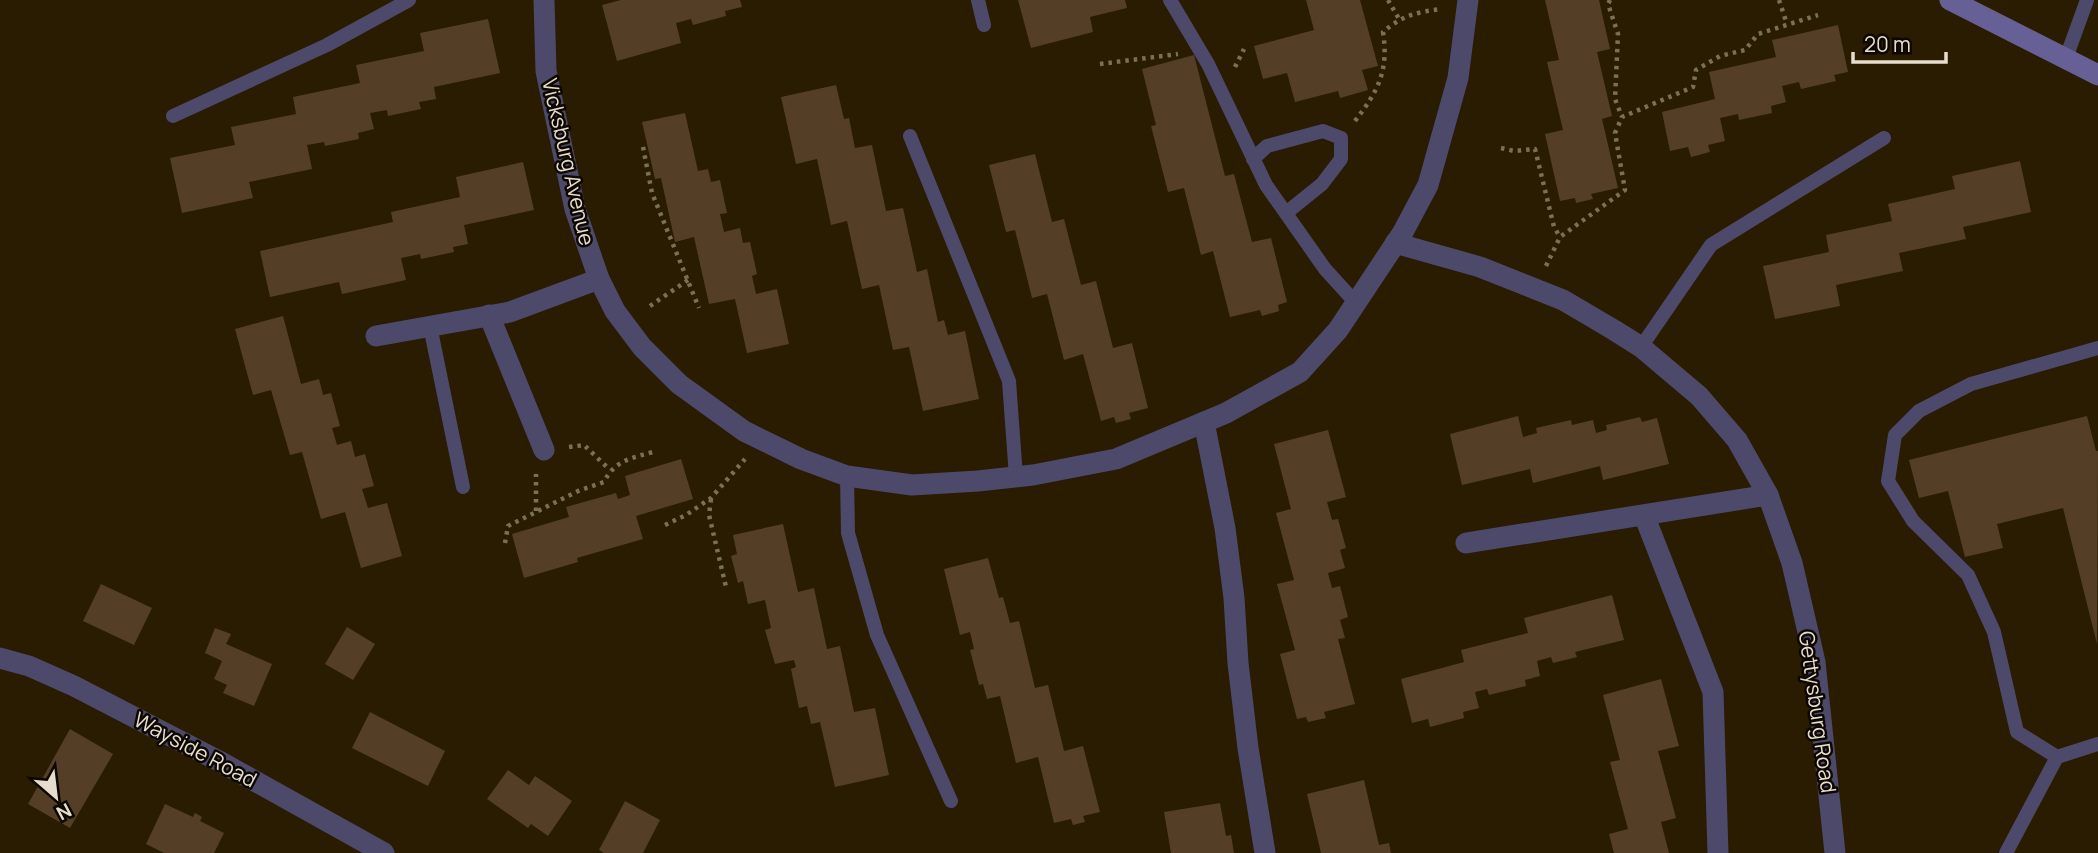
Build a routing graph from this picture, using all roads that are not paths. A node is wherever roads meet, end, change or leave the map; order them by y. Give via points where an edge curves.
1 (410, 0) edge
2 (544, 0) edge
3 (978, 0) edge
4 (1170, 0) edge
5 (1468, 0) edge
6 (1950, 0) edge
7 (2087, 0) edge
8 (984, 25) dead end
9 (2066, 58) junction
10 (2098, 75) edge
11 (173, 116) dead end
12 (910, 136) dead end
13 (1884, 138) dead end
14 (1253, 159) junction
15 (1286, 213) junction
16 (1395, 243) junction
17 (599, 279) junction
18 (1356, 303) junction
19 (489, 315) junction
20 (430, 326) junction
21 (376, 336) dead end
22 (1641, 347) junction
23 (2098, 348) edge
24 (1204, 422) junction
25 (544, 450) dead end
26 (847, 476) junction
27 (1016, 477) junction
28 (463, 488) dead end
29 (1768, 495) junction
30 (1644, 515) junction
31 (1465, 543) dead end
32 (0, 658) edge
33 (2098, 744) edge
34 (2057, 757) junction
35 (951, 801) dead end
36 (384, 853) edge
37 (1265, 853) edge
38 (1718, 853) edge
39 (1835, 853) edge
40 (2006, 853) edge

1 - 11 lane
2 - 17 street, Vicksburg Avenue via 546,71 575,209
3 - 8 lane
4 - 14 lane via 1208,64
5 - 16 street, Vicksburg Avenue via 1458,78 1428,185
6 - 9 street
7 - 9 lane
9 - 10 street
12 - 27 lane via 1009,381
13 - 22 lane via 1711,244
14 - 15 lane
14 - 15 lane via 1268,146 1323,131 1341,138 1341,159 1322,184
15 - 18 lane via 1325,269
16 - 18 street, Vicksburg Avenue
16 - 22 street, Gettysburg Road via 1480,267 1563,300
17 - 19 street via 510,312
17 - 26 street, Vicksburg Avenue via 615,311 642,347 679,384 744,431
18 - 24 street, Vicksburg Avenue via 1300,372
19 - 20 street
19 - 25 street
20 - 21 street
20 - 28 lane
22 - 29 street, Gettysburg Road via 1699,396 1737,440
23 - 34 lane via 1970,384 1919,411 1895,435 1888,481 1913,521 1968,575 1994,632 2017,732
24 - 27 street, Vicksburg Avenue via 1115,459
24 - 37 street via 1225,528 1248,748
26 - 27 street, Vicksburg Avenue via 912,485
26 - 35 lane via 848,533 877,635
29 - 30 street
29 - 39 street, Gettysburg Road via 1792,563 1815,662
30 - 31 street
30 - 38 street via 1713,692
32 - 36 street, Wayside Road via 74,686
33 - 34 lane
34 - 40 lane

